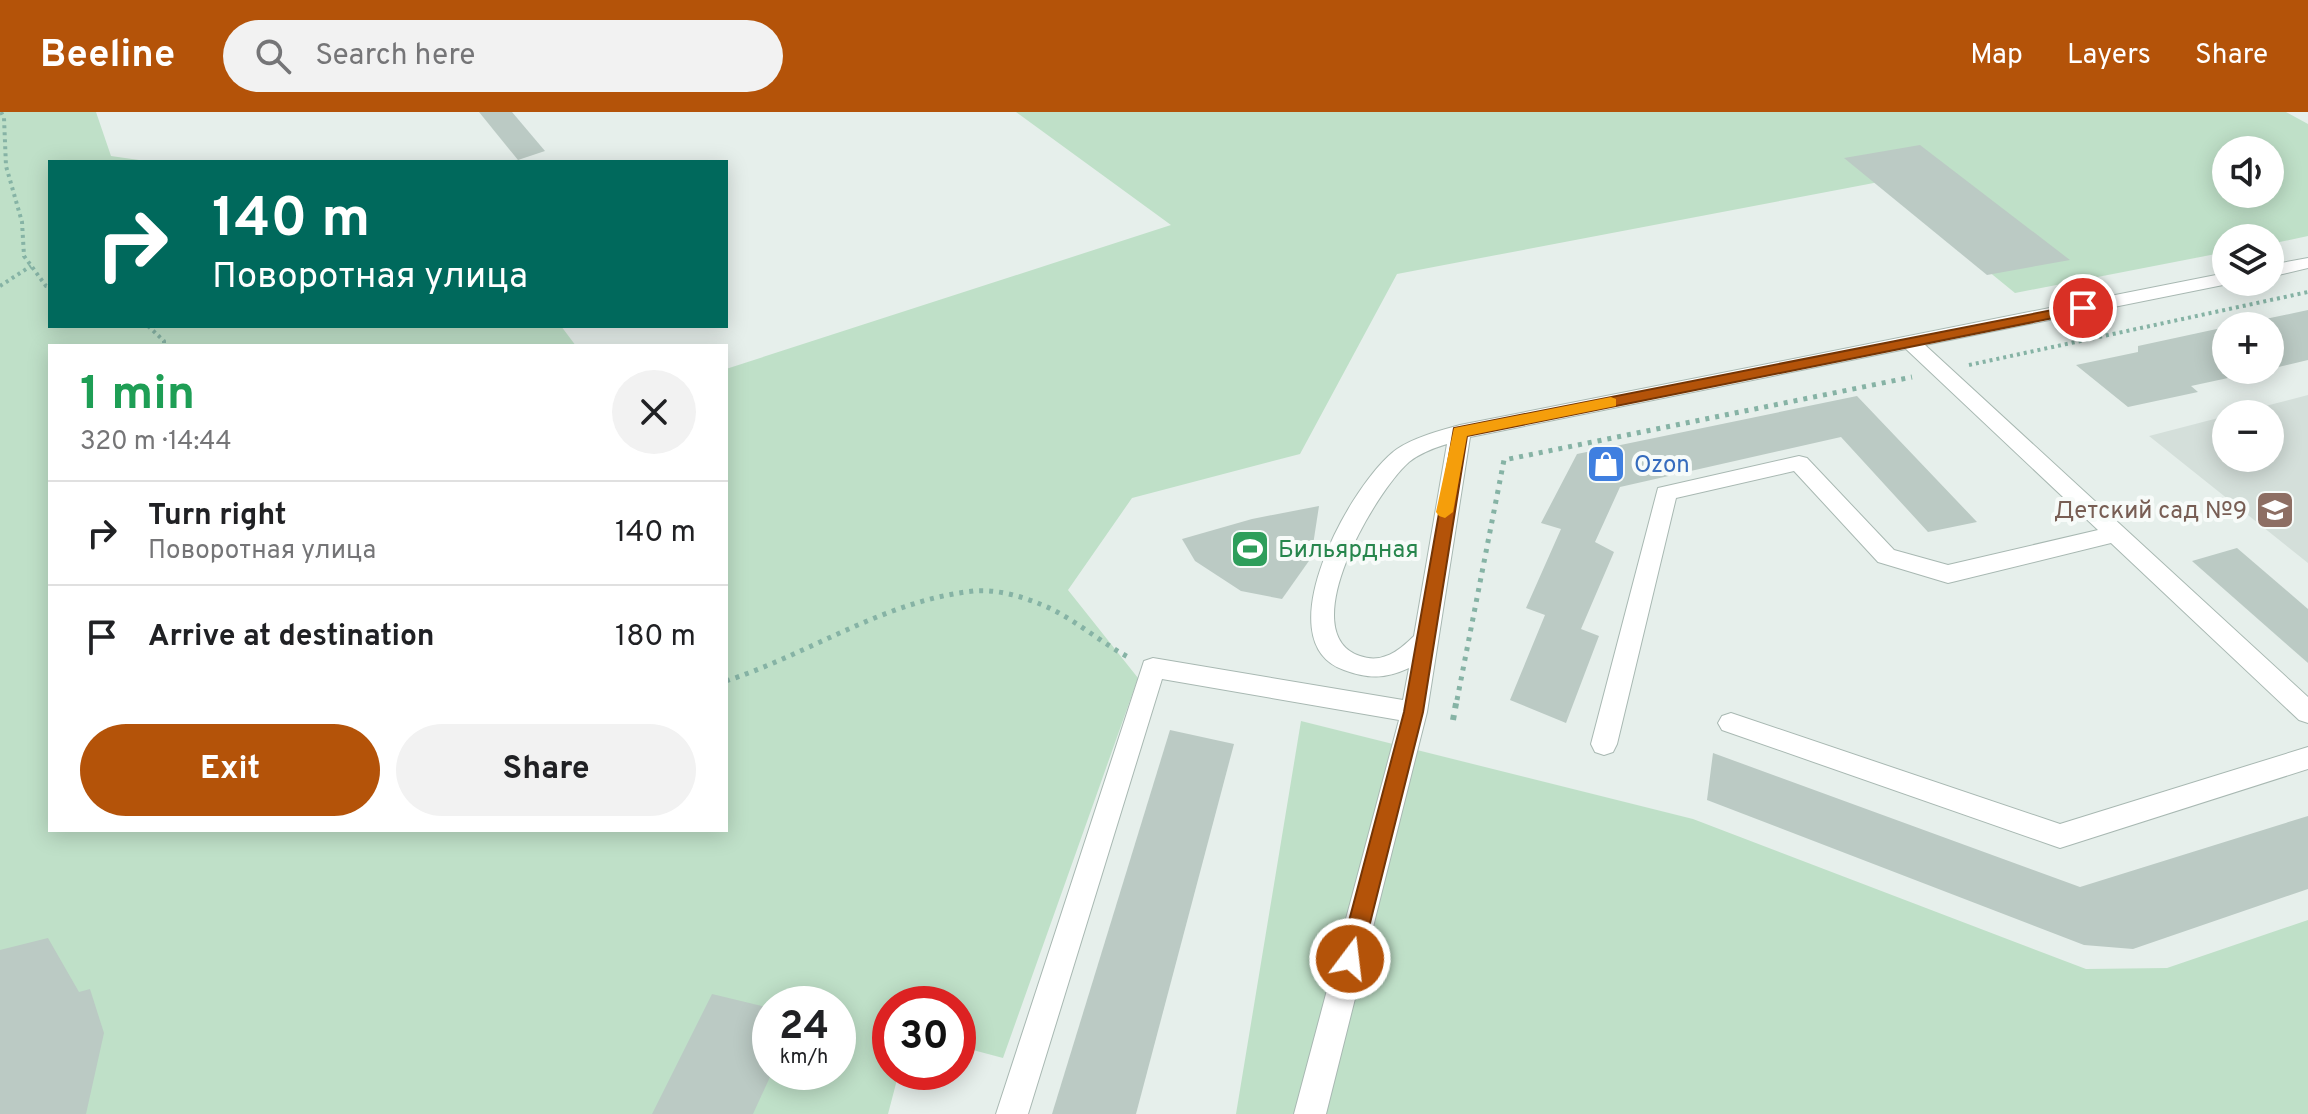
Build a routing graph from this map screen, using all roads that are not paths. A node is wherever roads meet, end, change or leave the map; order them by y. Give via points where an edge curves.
1 (2308, 263) edge
2 (2284, 268) edge
3 (2212, 282) edge
4 (1911, 343) junction
5 (1460, 432) junction
6 (2116, 534) junction
7 (1424, 642) junction
8 (1414, 712) junction
9 (2308, 713) edge
10 (1731, 723) dead end
11 (1604, 744) dead end
12 (2308, 758) edge
13 (1012, 1114) edge
14 (1310, 1114) edge

1 - 2 street
3 - 4 street
4 - 5 street
4 - 6 street
5 - 7 street
5 - 7 street via 1401,457 1381,478 1348,531 1321,608 1331,655 1352,667 1380,669 1406,661
6 - 9 street
6 - 11 street via 1948,574 1886,556 1799,463 1666,493
7 - 8 street
8 - 13 street via 1153,668
8 - 14 street
10 - 12 street via 2060,836

